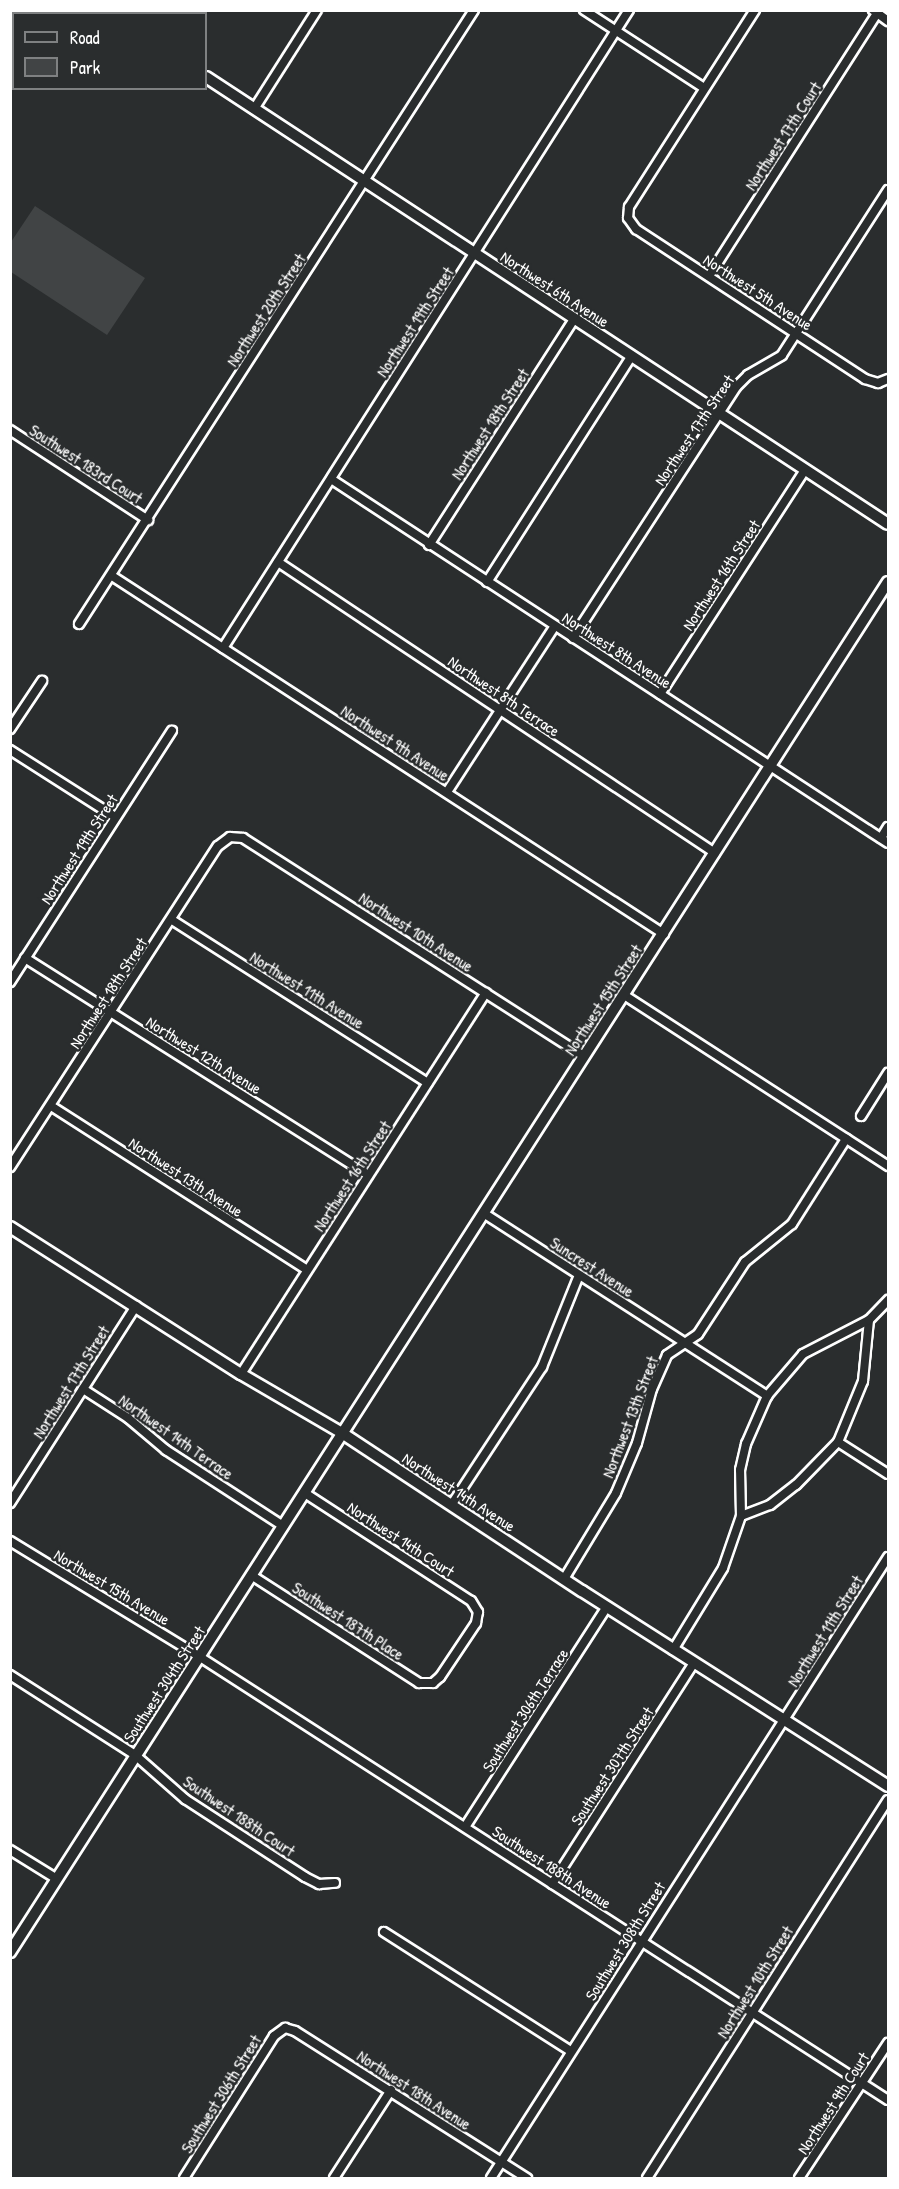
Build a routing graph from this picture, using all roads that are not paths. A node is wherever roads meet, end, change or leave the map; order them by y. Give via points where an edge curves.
1 (317, 10) edge
2 (474, 10) edge
3 (584, 10) edge
4 (629, 10) edge
5 (755, 10) edge
6 (876, 12) edge
7 (888, 21) edge
8 (616, 31) junction
9 (207, 78) edge
10 (704, 88) junction
11 (254, 109) junction
12 (365, 181) junction
13 (888, 190) edge
14 (475, 254) junction
15 (709, 276) junction
16 (574, 319) junction
17 (796, 333) junction
18 (632, 357) junction
19 (888, 379) edge
20 (718, 413) junction
21 (10, 430) edge
22 (805, 470) junction
23 (331, 479) junction
24 (148, 520) junction
25 (888, 524) edge
26 (429, 545) junction
27 (278, 562) junction
28 (112, 576) junction
29 (487, 582) junction
30 (888, 582) edge
31 (80, 624) dead end
32 (555, 626) junction
33 (573, 638) junction
34 (223, 648) junction
35 (42, 681) dead end
36 (660, 694) junction
37 (501, 710) junction
38 (10, 729) edge
39 (172, 731) dead end
40 (10, 750) edge
41 (772, 767) junction
42 (447, 792) junction
43 (115, 817) junction
44 (888, 827) edge
45 (230, 837) joint
46 (885, 841) edge
47 (715, 853) junction
48 (172, 920) junction
49 (664, 934) junction
50 (25, 958) junction
51 (10, 982) edge
52 (486, 993) junction
53 (624, 995) junction
54 (111, 1012) junction
55 (584, 1056) junction
56 (888, 1073) edge
57 (428, 1083) junction
58 (51, 1106) junction
59 (861, 1116) dead end
60 (846, 1139) junction
61 (888, 1166) edge
62 (10, 1167) edge
63 (368, 1175) junction
64 (484, 1214) junction
65 (10, 1227) edge
66 (307, 1270) junction
67 (579, 1275) junction
68 (888, 1300) edge
69 (136, 1306) junction
70 (869, 1320) junction
71 (684, 1342) junction
72 (241, 1374) junction
73 (83, 1389) junction
74 (767, 1396) junction
75 (342, 1433) junction
76 (838, 1442) junction
77 (888, 1474) edge
78 (305, 1492) junction
79 (10, 1503) edge
80 (452, 1504) junction
81 (741, 1516) junction
82 (283, 1526) junction
83 (10, 1541) edge
84 (888, 1557) edge
85 (252, 1575) junction
86 (564, 1580) junction
87 (608, 1607) junction
88 (673, 1650) junction
89 (200, 1657) junction
90 (694, 1663) junction
91 (10, 1675) edge
92 (433, 1683) joint
93 (784, 1719) junction
94 (135, 1755) junction
95 (888, 1786) edge
96 (888, 1800) edge
97 (465, 1827) junction
98 (10, 1850) edge
99 (57, 1879) junction
100 (335, 1883) dead end
101 (552, 1884) junction
102 (384, 1932) dead end
103 (642, 1941) junction
104 (10, 1952) edge
105 (751, 2013) junction
106 (285, 2028) joint
107 (888, 2043) edge
108 (571, 2051) junction
109 (862, 2084) junction
110 (391, 2090) junction
111 (888, 2100) edge
112 (501, 2162) junction
113 (184, 2178) edge
114 (334, 2178) edge
115 (490, 2178) edge
116 (527, 2178) edge
117 (647, 2178) edge
118 (799, 2178) edge

1 - 11 street
2 - 12 street, Northwest 20th Street
3 - 8 street
4 - 8 street, Northwest 19th Street
5 - 10 street
6 - 7 street
6 - 15 street, Northwest 17th Court
8 - 10 street
8 - 14 street, Northwest 19th Street
9 - 11 street, Northwest 6th Avenue
10 - 15 street, Northwest 5th Avenue via 629,207 628,218 636,229
11 - 12 street, Northwest 6th Avenue
12 - 14 street, Northwest 6th Avenue
12 - 24 street, Northwest 20th Street
13 - 17 street, Northwest 17th Street
14 - 16 street, Northwest 6th Avenue
14 - 23 street, Northwest 19th Street
15 - 17 street, Northwest 5th Avenue
16 - 18 street, Northwest 6th Avenue
16 - 26 street, Northwest 18th Street
17 - 19 street, Northwest 5th Avenue via 865,379
17 - 20 street, Northwest 17th Street via 782,355 748,375
18 - 20 street, Northwest 6th Avenue
18 - 29 street
20 - 22 street, Northwest 6th Avenue
20 - 33 street, Northwest 17th Street
21 - 24 street, Southwest 183rd Court
22 - 25 street, Northwest 6th Avenue
22 - 36 street, Northwest 16th Street
23 - 26 street, Northwest 8th Avenue
23 - 27 street, Northwest 19th Street
24 - 28 street, Northwest 20th Street
26 - 29 street, Northwest 8th Avenue
27 - 34 street, Northwest 19th Street
27 - 37 street, Northwest 8th Terrace
28 - 31 street, Northwest 20th Street
28 - 34 street, Northwest 9th Avenue
29 - 32 street, Northwest 8th Avenue
30 - 41 street, Northwest 15th Street
32 - 33 street, Northwest 8th Avenue
32 - 37 street
33 - 36 street, Northwest 8th Avenue
34 - 42 street, Northwest 9th Avenue
35 - 38 street
36 - 41 street, Northwest 8th Avenue
37 - 42 street
37 - 47 street, Northwest 8th Terrace
39 - 43 street, Northwest 19th Street
40 - 43 street
41 - 46 street, Northwest 8th Avenue
41 - 47 street, Northwest 15th Street
42 - 49 street, Northwest 9th Avenue
43 - 50 street, Northwest 19th Street
44 - 46 street
45 - 48 street, Northwest 18th Street via 218,846
45 - 52 street, Northwest 10th Avenue via 243,838
47 - 49 street, Northwest 15th Street
48 - 54 street, Northwest 18th Street
48 - 57 street, Northwest 11th Avenue
49 - 53 street, Northwest 15th Street
50 - 51 street, Northwest 19th Street
50 - 54 street, Northwest 12th Avenue
52 - 55 street, Northwest 10th Avenue
52 - 57 street, Northwest 16th Street
53 - 55 street, Northwest 15th Street
53 - 60 street
54 - 58 street, Northwest 18th Street
54 - 63 street, Northwest 12th Avenue
55 - 64 street, Northwest 15th Street
56 - 59 street
57 - 63 street, Northwest 16th Street
58 - 62 street, Northwest 18th Street
58 - 66 street, Northwest 13th Avenue
60 - 61 street
60 - 71 street, Northwest 13th Street via 792,1224 745,1262 698,1335
63 - 66 street, Northwest 16th Street
64 - 67 street, Suncrest Avenue
64 - 75 street, Northwest 15th Street
65 - 69 street, Northwest 14th Avenue
66 - 72 street, Northwest 16th Street
67 - 71 street, Suncrest Avenue
67 - 80 street via 542,1367
68 - 70 street
69 - 72 street, Northwest 14th Avenue
69 - 73 street, Northwest 17th Street
70 - 74 street via 803,1354
70 - 76 street via 863,1381
71 - 74 street, Suncrest Avenue
71 - 86 street, Northwest 13th Street via 668,1355 616,1493
72 - 75 street, Northwest 14th Avenue
73 - 79 street, Northwest 17th Street
73 - 82 street, Northwest 14th Terrace via 128,1418 166,1450
74 - 81 street via 740,1470
75 - 78 street, Southwest 304th Street
75 - 80 street, Northwest 14th Avenue
76 - 77 street
76 - 81 street via 788,1492 770,1505
78 - 82 street, Southwest 304th Street
78 - 92 street, Northwest 14th Court via 471,1601 477,1612 476,1623
80 - 86 street, Northwest 14th Avenue
81 - 88 street via 723,1568
82 - 85 street, Southwest 304th Street
83 - 89 street, Northwest 15th Avenue
84 - 93 street, Northwest 11th Street
85 - 89 street, Southwest 304th Street
85 - 92 street, Southwest 187th Place via 419,1683
86 - 87 street, Northwest 14th Avenue
87 - 88 street, Northwest 14th Avenue
87 - 97 street, Southwest 306th Terrace
88 - 90 street, Northwest 14th Avenue
89 - 94 street, Southwest 304th Street
89 - 97 street, Southwest 188th Avenue
90 - 93 street, Northwest 14th Avenue
90 - 101 street, Southwest 307th Street
91 - 94 street, Southwest 188th Court
93 - 95 street, Northwest 14th Avenue
93 - 103 street, Southwest 308th Street
94 - 99 street, Southwest 304th Street
94 - 100 street, Southwest 188th Court via 185,1799 295,1870 320,1884
96 - 105 street, Northwest 10th Street
97 - 101 street, Southwest 188th Avenue
98 - 99 street
99 - 104 street, Southwest 304th Street
101 - 103 street, Southwest 188th Avenue
102 - 108 street
103 - 105 street, Southwest 188th Avenue
103 - 108 street, Southwest 308th Street
105 - 109 street, Southwest 188th Avenue
105 - 117 street, Northwest 10th Street
106 - 110 street, Northwest 18th Avenue
106 - 113 street, Southwest 306th Street via 274,2036
107 - 109 street, Northwest 9th Court
108 - 112 street, Southwest 308th Street
109 - 111 street, Southwest 188th Avenue
109 - 118 street, Northwest 9th Court
110 - 112 street, Northwest 18th Avenue
110 - 114 street
112 - 115 street, Southwest 308th Street
112 - 116 street, Northwest 18th Avenue

